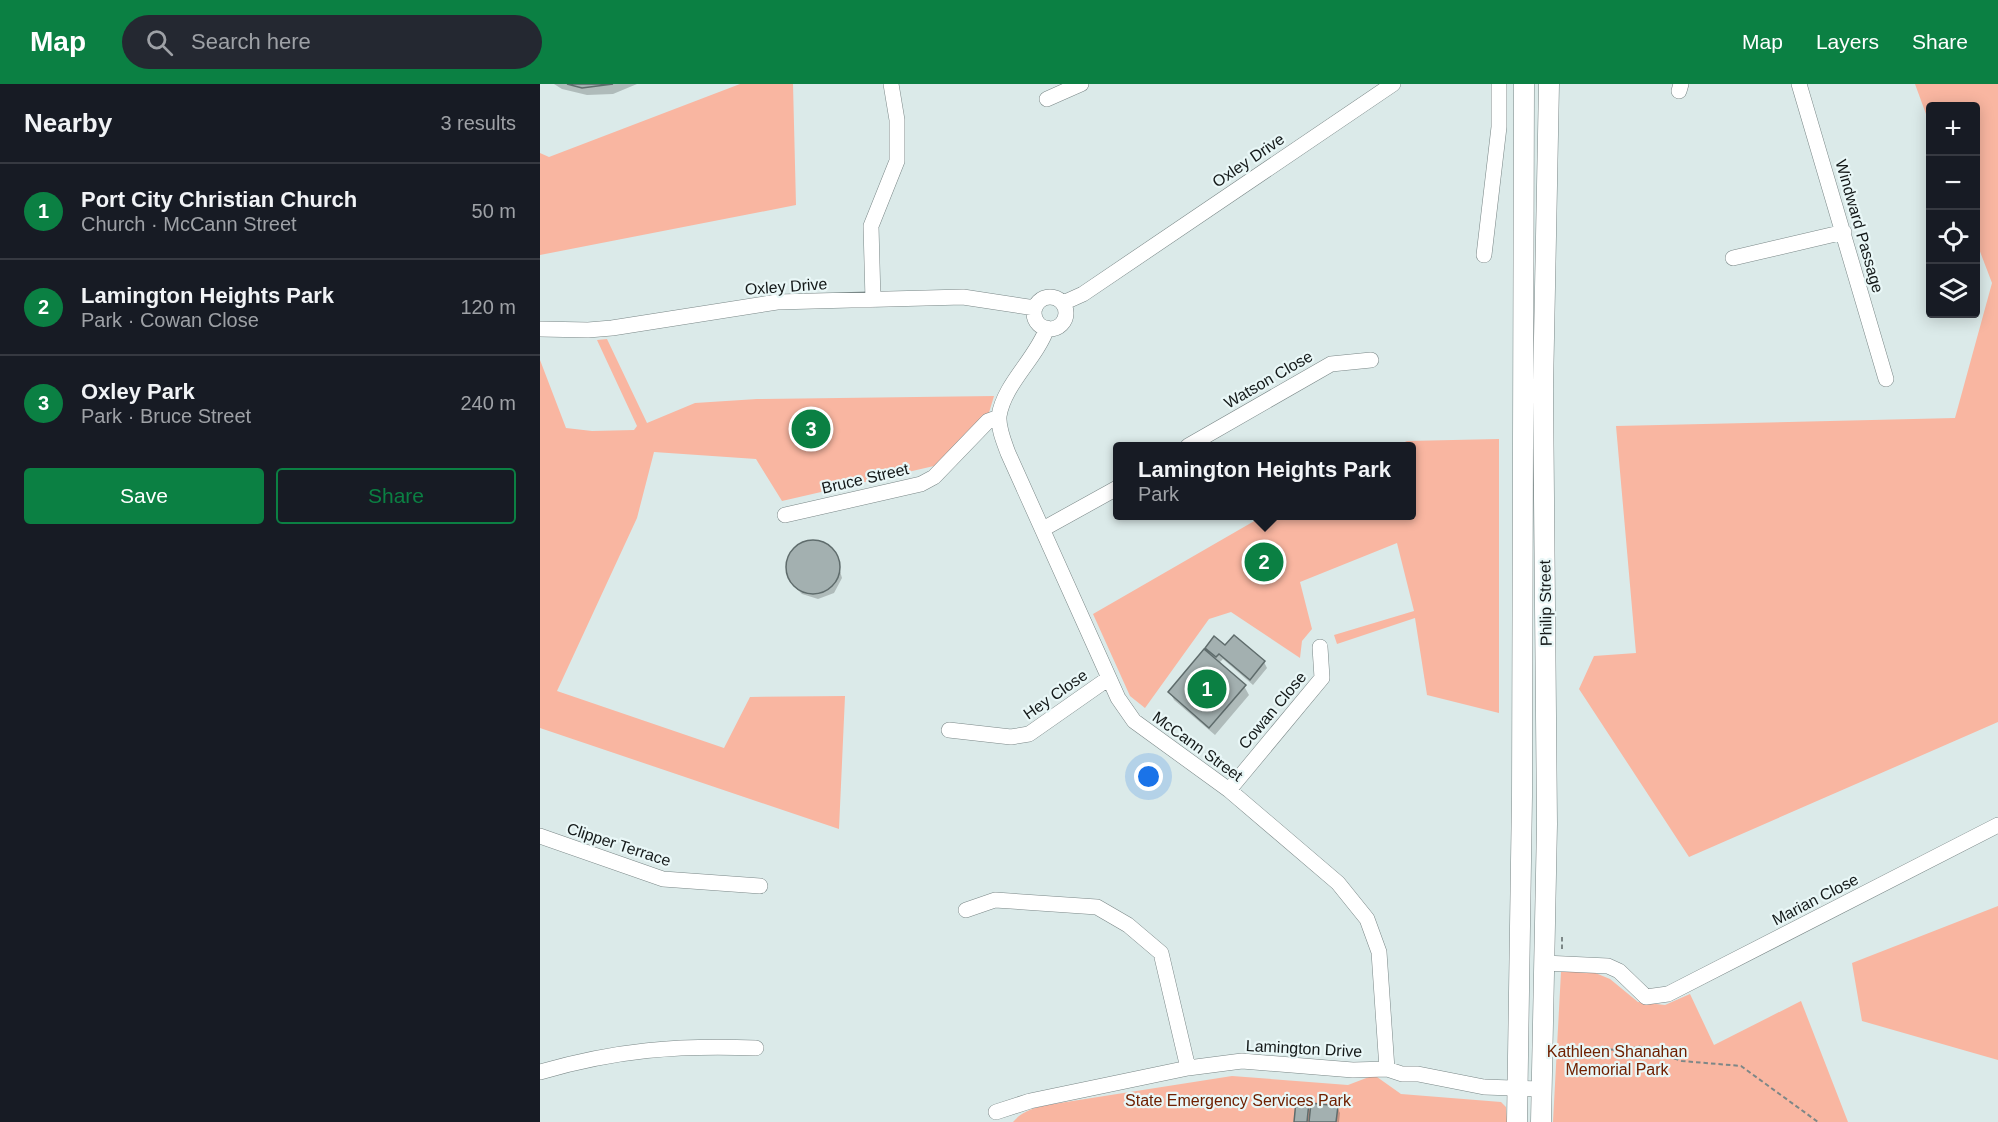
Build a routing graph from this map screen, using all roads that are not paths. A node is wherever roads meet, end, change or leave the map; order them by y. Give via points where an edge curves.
1 (891, 84) edge
2 (1081, 84) edge
3 (1393, 84) edge
4 (1499, 84) edge
5 (1524, 84) edge
6 (1549, 84) edge
7 (1799, 84) edge
8 (1371, 90) edge
9 (1047, 99) dead end
10 (1844, 232) junction
11 (1484, 255) dead end
12 (1733, 258) dead end
13 (873, 300) junction
14 (1063, 303) junction
15 (1035, 308) junction
16 (1047, 328) junction
17 (540, 329) edge
18 (1371, 360) dead end
19 (1886, 380) dead end
20 (999, 417) junction
21 (1197, 442) edge
22 (1113, 490) edge
23 (785, 515) dead end
24 (1043, 529) junction
25 (1320, 647) dead end
26 (1109, 678) junction
27 (949, 730) dead end
28 (1229, 790) junction
29 (1998, 825) edge
30 (540, 836) edge
31 (760, 886) dead end
32 (966, 910) dead end
33 (1544, 963) junction
34 (756, 1048) dead end
35 (1188, 1068) junction
36 (1387, 1069) junction
37 (540, 1072) edge
38 (1518, 1089) junction
39 (1541, 1089) junction
40 (996, 1112) dead end
41 (1517, 1122) edge
42 (1541, 1122) edge

1 - 13 street via 897,120 897,161 871,226
2 - 9 street
3 - 8 street, Oxley Drive
4 - 11 street via 1499,127
5 - 38 main road, Philip Street
6 - 33 main road, Philip Street via 1543,389 1547,718
7 - 10 street, Windward Passage
8 - 14 street, Oxley Drive via 1083,294
10 - 12 street
10 - 19 street, Windward Passage
13 - 15 street, Oxley Drive via 963,297
13 - 17 street, Oxley Drive via 777,302 612,328
14 - 15 street via 1047,297 1037,302
14 - 16 street via 1066,313 1062,323
15 - 16 street via 1036,321
16 - 20 street via 1004,401
18 - 21 street, Watson Close via 1331,364
20 - 23 street, Bruce Street via 988,421 934,477 921,484
20 - 24 street, McCann Street via 1008,453
22 - 24 street
24 - 26 street, McCann Street
25 - 28 street, Cowan Close via 1322,678
26 - 27 street, Hey Close via 1029,734 1011,737
26 - 28 street, McCann Street via 1134,721
28 - 36 street, McCann Street via 1338,883 1367,919 1379,952
29 - 33 street, Marian Close via 1668,994 1646,997 1619,971 1608,966
30 - 31 street, Clipper Terrace via 663,879
32 - 35 street via 995,900 1097,907 1128,925 1161,953
33 - 39 main road, Philip Street
34 - 37 street via 694,1046 636,1050
35 - 36 street, Lamington Drive via 1242,1061
35 - 40 street, Lamington Drive via 1030,1101
36 - 38 street, Lamington Drive
38 - 39 street, Lamington Drive
38 - 41 main road, Philip Street
39 - 42 main road, Philip Street

